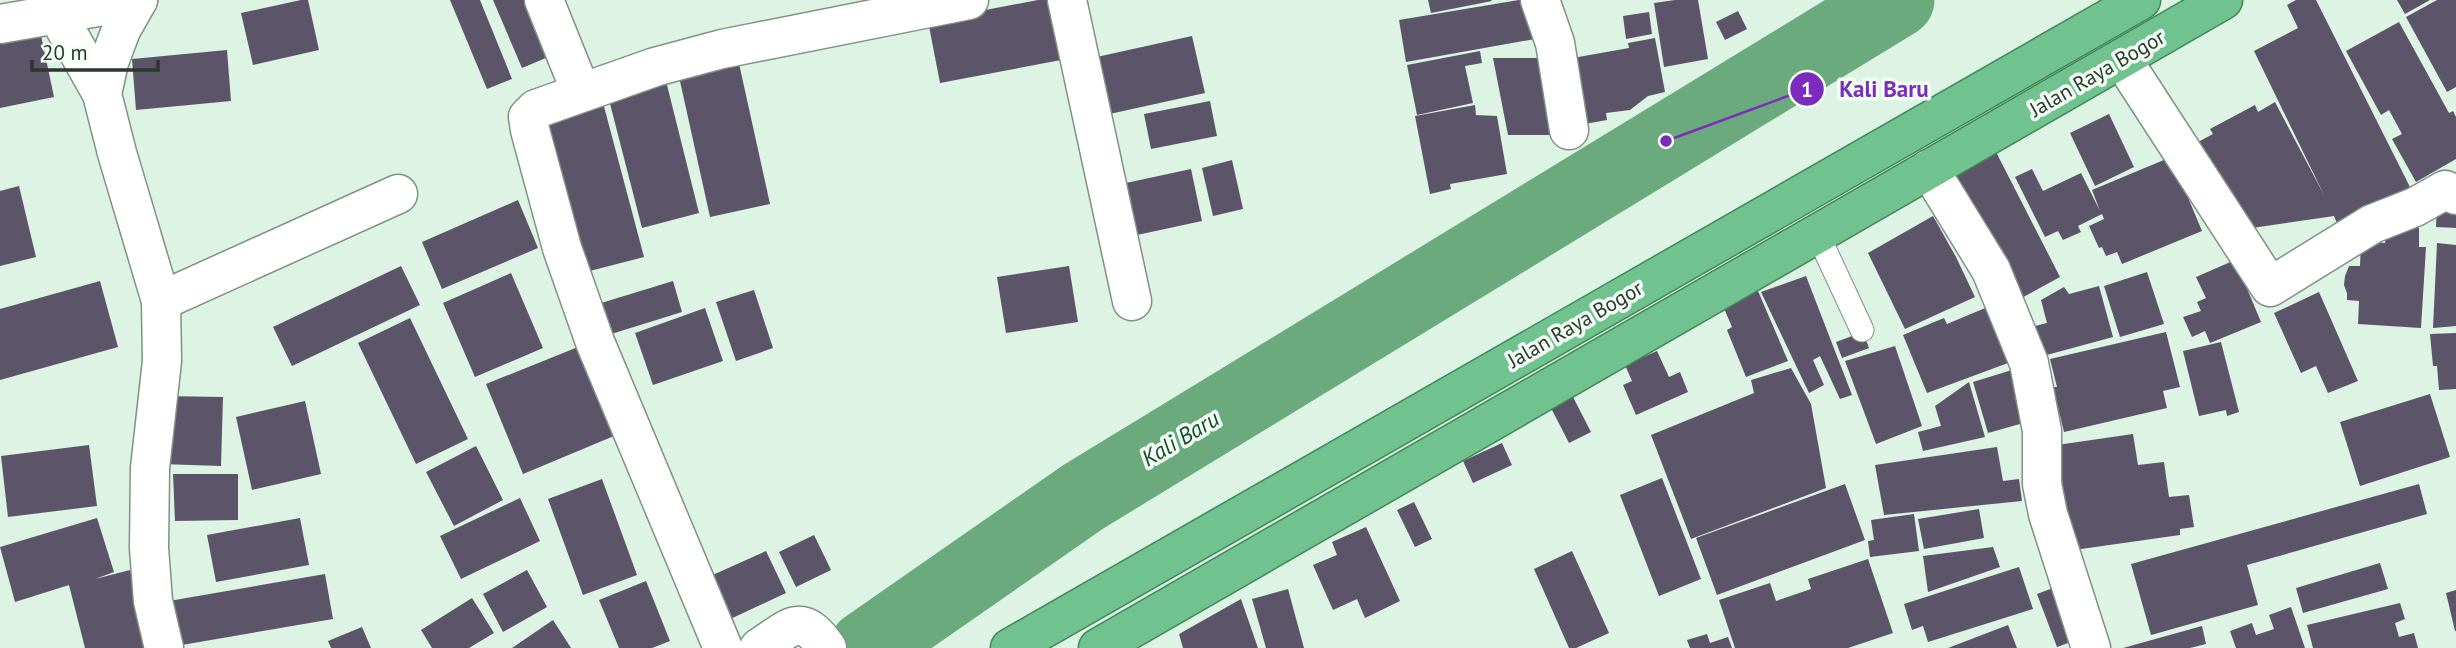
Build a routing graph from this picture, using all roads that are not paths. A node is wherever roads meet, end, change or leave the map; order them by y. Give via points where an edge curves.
1 (138, 0) edge
2 (544, 0) edge
3 (969, 0) edge
4 (1068, 0) edge
5 (1540, 0) edge
6 (2141, 0) edge
7 (2223, 0) edge
8 (57, 14) junction
9 (0, 24) edge
10 (2122, 59) junction
11 (581, 92) junction
12 (102, 94) junction
13 (1569, 130) dead end
14 (1929, 169) junction
15 (398, 194) dead end
16 (2456, 195) edge
17 (1816, 233) junction
18 (161, 301) junction
19 (1132, 301) dead end
20 (1862, 330) dead end
21 (827, 647) edge
22 (164, 648) edge
23 (723, 648) edge
24 (759, 648) edge
25 (1010, 648) edge
26 (1098, 648) edge
27 (2091, 648) edge

1 - 8 street
1 - 12 street via 121,30
2 - 11 street
3 - 11 street via 722,49
4 - 19 street
5 - 13 street via 1555,43
6 - 25 highway, Jalan Raya Bogor
7 - 10 highway, Jalan Raya Bogor
8 - 9 street
8 - 12 street
10 - 14 highway, Jalan Raya Bogor
10 - 16 street via 2270,287 2372,224 2445,190
11 - 23 street via 536,109 528,117 530,130 562,248 595,342
12 - 18 street
14 - 17 highway, Jalan Raya Bogor
14 - 27 street via 1991,270 2029,363 2042,431 2042,484 2048,514
15 - 18 street
17 - 20 lane
17 - 26 highway, Jalan Raya Bogor
18 - 22 street via 162,361 150,468 149,548 153,601
21 - 24 street via 812,628 800,624

